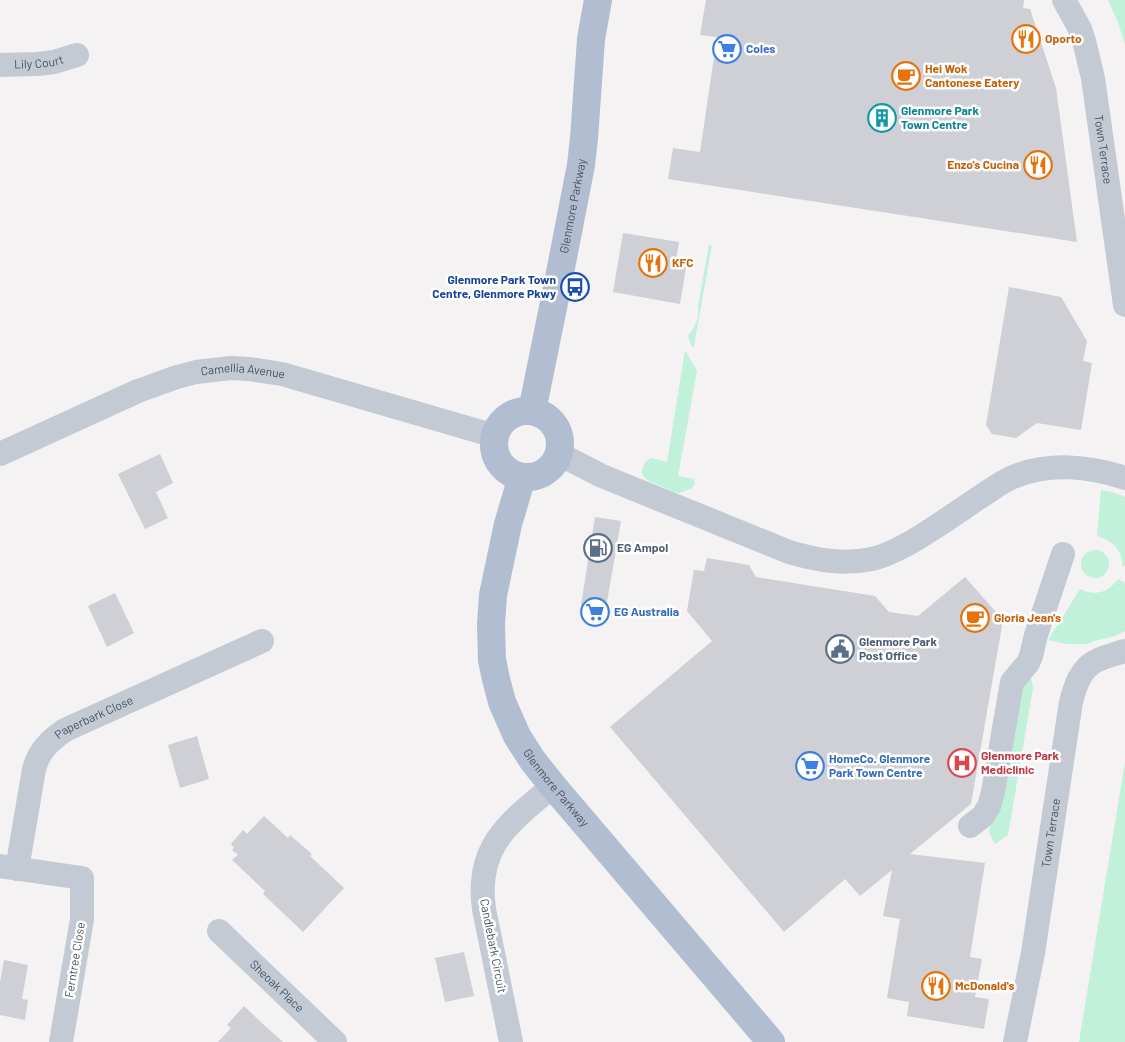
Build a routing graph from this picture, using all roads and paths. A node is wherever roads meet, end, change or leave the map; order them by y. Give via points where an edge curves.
1 (598, 0) edge
2 (1064, 0) edge
3 (77, 55) dead end
4 (0, 65) edge
5 (1125, 305) edge
6 (532, 411) junction
7 (495, 436) junction
8 (0, 454) edge
9 (559, 454) junction
10 (522, 477) junction
11 (1125, 478) edge
12 (1064, 554) dead end
13 (262, 641) dead end
14 (1125, 651) edge
15 (553, 786) junction
16 (970, 826) dead end
17 (8, 868) edge
18 (219, 931) dead end
19 (61, 1042) edge
20 (335, 1042) edge
21 (512, 1042) edge
22 (771, 1042) edge
23 (1015, 1042) edge

1 - 6 main road, Glenmore Parkway via 591,39 581,165
2 - 5 street, Town Terrace via 1080,29 1093,78
3 - 4 street, Lily Court via 54,62
6 - 7 main road via 511,415 502,422
6 - 9 main road via 552,422 560,438
7 - 8 street, Camellia Avenue via 282,374 231,368 196,372 159,382
7 - 10 main road via 493,445 502,466 511,474
9 - 10 main road via 549,470 538,476
9 - 11 street via 602,476 789,552 846,562 892,553 996,486 1028,472 1079,468
10 - 15 main road, Glenmore Parkway via 493,595 490,624 492,660 502,702 517,736
12 - 16 street via 1031,656 1012,682 989,806 983,816
13 - 17 street, Paperbark Close via 65,730 47,744 34,769
14 - 23 street, Town Terrace via 1092,663 1074,688 1033,953
15 - 21 street, Candlebark Circuit via 502,832 492,848 483,876 484,909
15 - 22 main road, Glenmore Parkway
17 - 19 street, Ferntree Close via 82,878 82,919
18 - 20 street, Sheoak Place

